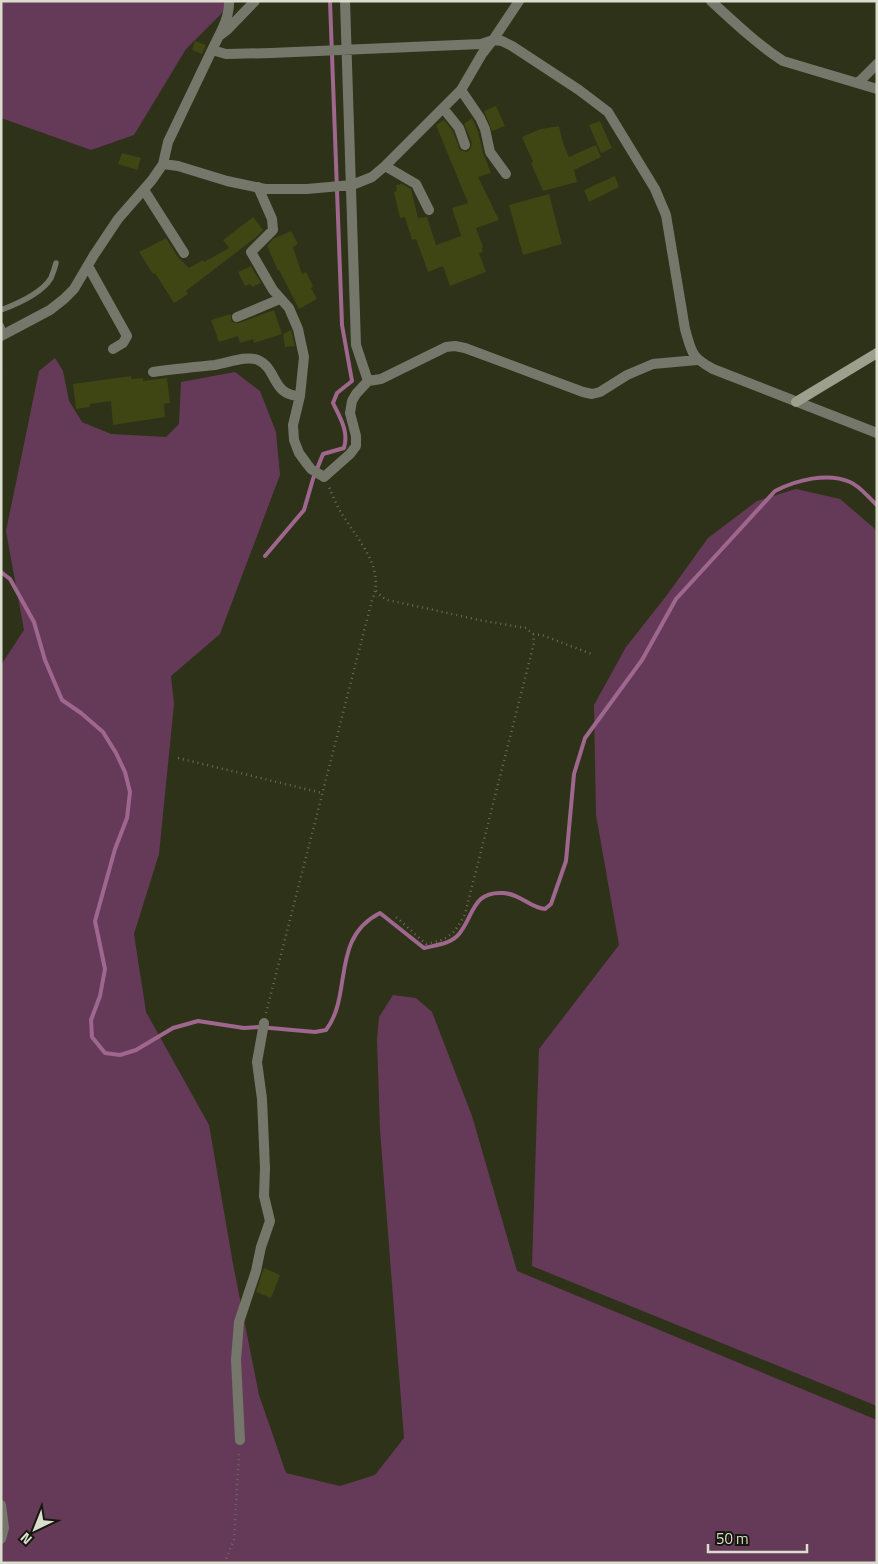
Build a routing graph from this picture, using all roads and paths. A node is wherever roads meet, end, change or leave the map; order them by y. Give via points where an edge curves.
1 (229, 1) edge
2 (255, 1) edge
3 (345, 1) edge
4 (519, 1) edge
5 (712, 1) edge
6 (218, 36) junction
7 (493, 40) junction
8 (337, 49) junction
9 (212, 50) junction
10 (877, 64) edge
11 (858, 83) junction
12 (461, 90) junction
13 (877, 90) edge
14 (443, 108) junction
15 (465, 146) dead end
16 (163, 164) junction
17 (385, 166) junction
18 (506, 174) dead end
19 (347, 186) junction
20 (258, 188) junction
21 (144, 190) junction
22 (429, 210) dead end
23 (184, 253) dead end
24 (56, 263) dead end
25 (88, 266) junction
26 (280, 299) junction
27 (1, 310) edge
28 (237, 317) dead end
29 (3, 331) edge
30 (113, 349) dead end
31 (877, 353) edge
32 (697, 360) junction
33 (153, 372) dead end
34 (368, 381) junction
35 (300, 396) junction
36 (796, 402) junction
37 (877, 433) edge
38 (318, 473) junction
39 (376, 591) junction
40 (533, 634) junction
41 (594, 655) dead end
42 (178, 758) dead end
43 (322, 793) junction
44 (395, 916) dead end
45 (263, 1026) joint
46 (240, 1440) joint
47 (1, 1505) edge
48 (1, 1539) edge
49 (224, 1563) edge

1 - 6 street via 227,17
2 - 6 street
3 - 8 street
4 - 7 street
5 - 11 street via 740,28 783,61
6 - 9 street
7 - 8 street via 481,44
7 - 12 street
7 - 32 street via 512,46 579,90 608,112 619,127 655,189 666,215 685,329
8 - 9 street via 226,54
8 - 19 street
9 - 16 street via 168,142
10 - 11 street
11 - 13 street
12 - 14 street
12 - 18 street via 480,118 490,152
14 - 15 street via 459,128
14 - 17 street
16 - 20 street
16 - 21 street
17 - 19 street via 372,177
17 - 22 street via 416,184
19 - 20 street
19 - 34 street via 351,212 356,345
20 - 26 street via 272,219 273,230 251,252
21 - 23 street
21 - 25 street via 118,219
24 - 27 lane via 44,285 23,301
25 - 29 street via 74,289 50,310
25 - 30 street via 127,336
26 - 28 street
26 - 35 street via 289,308 298,329 304,357
31 - 36 street
32 - 34 street via 653,364 592,394 455,346 446,347 381,379
32 - 36 street
33 - 35 street via 256,360 263,364 284,392
34 - 38 street via 356,394 351,407 356,446 350,454
35 - 38 street via 293,425 294,440 299,453
36 - 37 street
38 - 39 path via 372,562
39 - 40 path via 388,600 526,628
39 - 43 path
40 - 41 path
40 - 44 path via 534,643 465,914 451,935 426,944
42 - 43 path
43 - 45 path
45 - 46 street via 258,1062 264,1196 270,1221 239,1322 236,1360
46 - 49 path via 234,1540
47 - 48 street via 4,1528

